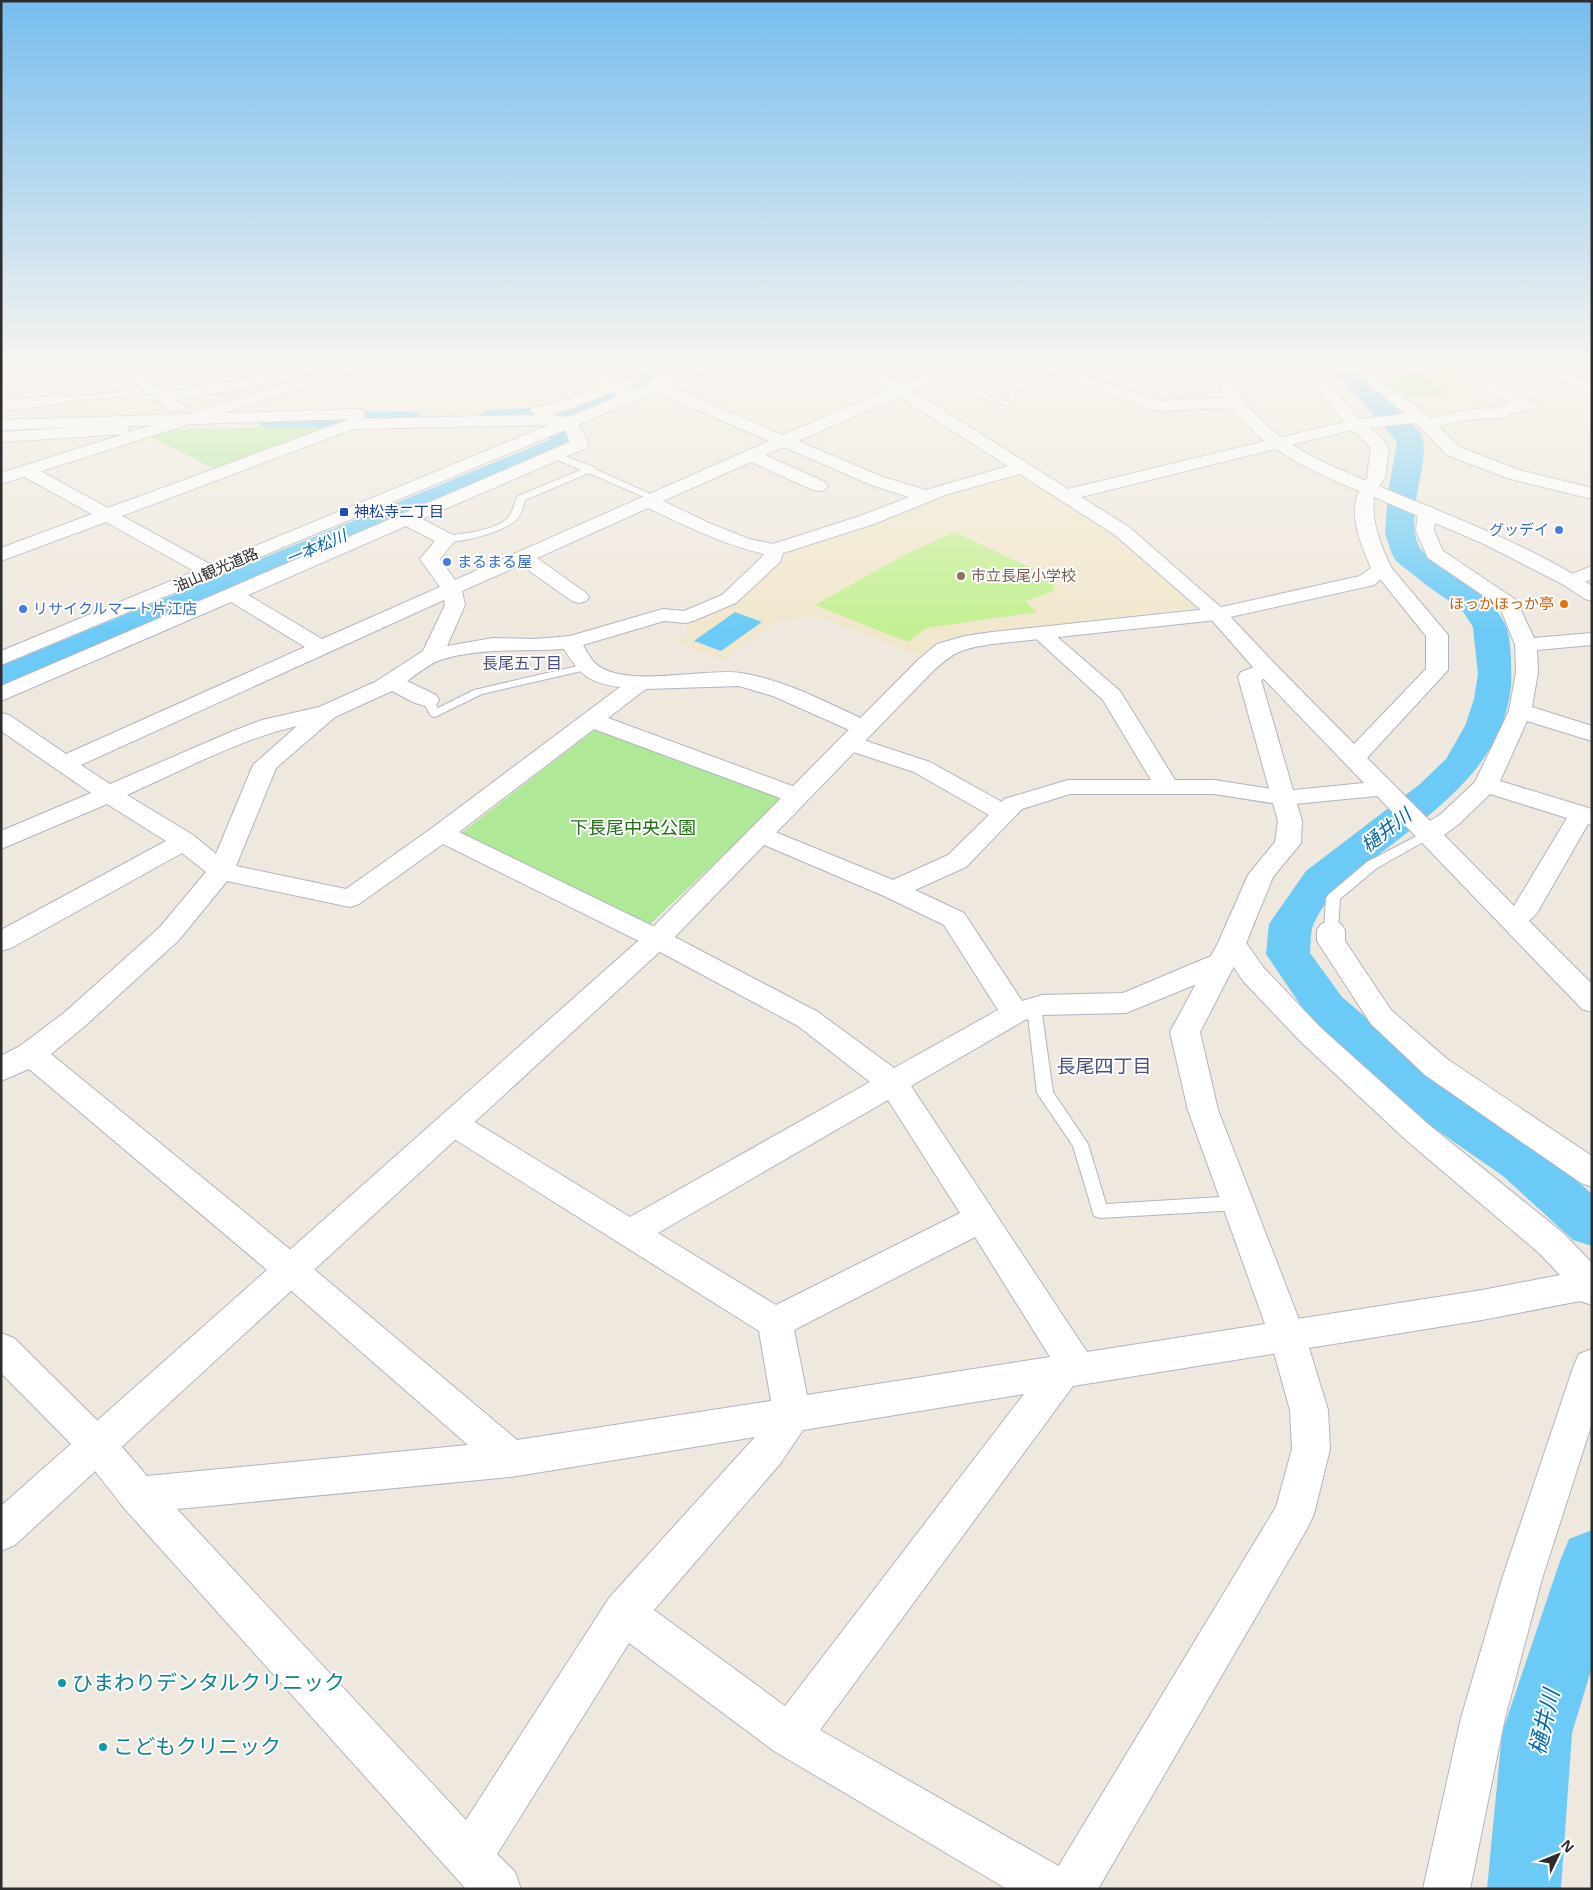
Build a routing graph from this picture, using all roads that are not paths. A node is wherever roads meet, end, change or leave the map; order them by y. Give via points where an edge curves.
1 (81, 453) edge
2 (272, 453) edge
3 (490, 453) edge
4 (558, 453) edge
5 (754, 453) edge
6 (812, 453) edge
7 (998, 453) edge
8 (1232, 453) edge
9 (1298, 453) edge
10 (1379, 453) edge
11 (1459, 453) edge
12 (554, 455) junction
13 (750, 455) junction
14 (1021, 468) junction
15 (590, 469) junction
16 (27, 471) junction
17 (1, 479) edge
18 (819, 486) dead end
19 (1369, 488) junction
20 (1592, 494) edge
21 (1065, 495) junction
22 (927, 496) junction
23 (651, 499) junction
24 (1427, 512) junction
25 (106, 515) junction
26 (408, 518) junction
27 (446, 539) junction
28 (774, 550) junction
29 (1, 555) edge
30 (524, 558) junction
31 (1382, 569) junction
32 (210, 572) junction
33 (1592, 572) edge
34 (1571, 581) junction
35 (452, 590) junction
36 (232, 594) junction
37 (1592, 595) edge
38 (579, 597) dead end
39 (1217, 614) junction
40 (1041, 633) junction
41 (1592, 639) edge
42 (570, 642) junction
43 (1526, 645) junction
44 (321, 648) junction
45 (432, 656) junction
46 (1, 658) edge
47 (586, 667) junction
48 (1267, 669) junction
49 (392, 682) junction
50 (640, 683) junction
51 (1, 694) edge
52 (428, 700) joint
53 (1520, 711) junction
54 (327, 712) junction
55 (1, 720) edge
56 (592, 720) junction
57 (1592, 734) edge
58 (856, 736) junction
59 (1354, 758) junction
60 (63, 764) junction
61 (1486, 785) junction
62 (1167, 788) junction
63 (1388, 793) junction
64 (107, 794) junction
65 (797, 796) junction
66 (1284, 798) junction
67 (1004, 813) junction
68 (1586, 816) edge
69 (1425, 830) junction
70 (441, 833) junction
71 (759, 834) junction
72 (1, 841) edge
73 (184, 841) junction
74 (221, 871) junction
75 (893, 890) junction
76 (1511, 920) junction
77 (1330, 930) joint
78 (657, 939) junction
79 (1, 942) edge
80 (1226, 953) junction
81 (1589, 996) edge
82 (1024, 1010) junction
83 (31, 1054) junction
84 (1, 1070) edge
85 (894, 1084) junction
86 (454, 1124) junction
87 (1592, 1174) edge
88 (1238, 1203) junction
89 (981, 1218) junction
90 (630, 1233) junction
91 (290, 1270) junction
92 (1591, 1286) edge
93 (775, 1323) junction
94 (1287, 1335) junction
95 (1, 1349) edge
96 (1592, 1365) edge
97 (1070, 1370) junction
98 (792, 1414) junction
99 (98, 1446) junction
100 (511, 1459) junction
101 (138, 1495) junction
102 (1, 1532) edge
103 (624, 1613) junction
104 (789, 1736) junction
105 (469, 1856) junction
106 (498, 1889) edge
107 (1052, 1889) edge
108 (1072, 1889) edge
109 (1446, 1889) edge

1 - 16 street
2 - 25 street
3 - 32 street, 油山観光道路
4 - 12 street
5 - 13 street
6 - 22 street via 877,481
7 - 14 street
8 - 21 street
9 - 19 street
10 - 19 street via 1376,478
11 - 20 street via 1514,474
12 - 15 lane
12 - 26 street
13 - 18 street
13 - 23 street
14 - 21 street
14 - 22 street
15 - 23 lane
15 - 27 lane via 521,498 514,519 505,524
16 - 17 street
16 - 25 street
19 - 24 street
19 - 31 street via 1365,508 1366,529
21 - 39 street via 1122,531
22 - 28 street via 867,520
23 - 28 street via 702,527 743,543
23 - 30 street
24 - 34 street
24 - 43 street via 1425,532 1435,554 1509,604
25 - 29 street
25 - 32 street
26 - 27 street
26 - 36 street
27 - 35 street via 430,559
28 - 42 street via 773,558 729,599 686,617 663,615
30 - 35 street
30 - 38 street
31 - 39 street via 1367,581
31 - 59 street via 1437,635 1437,670
32 - 46 street, 油山観光道路
33 - 34 street
34 - 37 street
35 - 44 street
35 - 45 street via 456,605
36 - 44 street
36 - 51 street
39 - 40 street
39 - 48 street
40 - 58 street via 966,642 945,649
40 - 62 street via 1112,696
41 - 43 street
42 - 45 street via 493,644
42 - 47 street
43 - 53 street via 1527,672
44 - 60 street
45 - 49 street
47 - 50 street via 609,679
47 - 52 lane via 478,692 435,714
48 - 59 street
48 - 66 street via 1249,677
49 - 52 street
49 - 54 street
50 - 56 street
50 - 58 street via 740,679 780,691
53 - 57 street
53 - 61 street
54 - 64 street via 270,725
54 - 74 street via 265,765
55 - 60 street
56 - 65 street
56 - 70 street
58 - 65 street
58 - 67 street via 922,767
59 - 63 street
60 - 64 street
61 - 68 street
61 - 69 street via 1450,819
62 - 66 street via 1214,787
62 - 67 street via 1068,788 1013,804
63 - 66 street
63 - 69 street
64 - 72 street
64 - 73 street
65 - 71 street
66 - 80 street via 1290,821 1288,843 1261,875
67 - 75 street via 957,861
68 - 76 street via 1524,913
69 - 76 street
69 - 77 lane via 1372,865 1333,898
70 - 74 street via 350,898
70 - 78 street
71 - 75 street
71 - 78 street
73 - 74 street
73 - 79 street
74 - 83 street via 169,934
75 - 82 street via 954,919
76 - 81 street
77 - 87 street via 1331,941 1381,1017 1436,1066
78 - 85 street via 808,1019
78 - 86 street
80 - 82 street via 1126,1003 1042,1005
80 - 88 street via 1185,1032 1203,1110
80 - 92 street via 1253,974 1310,1034 1417,1132 1551,1242
82 - 85 street
82 - 88 lane via 1044,1093 1080,1144 1100,1210
83 - 84 street
83 - 91 street
85 - 89 street
85 - 90 street
86 - 90 street
86 - 91 street
88 - 94 street
89 - 93 street
89 - 97 street
90 - 93 street
91 - 99 street
91 - 100 street
92 - 94 street
93 - 98 street
94 - 97 street
94 - 108 street via 1309,1410 1311,1450 1294,1514
95 - 99 street
96 - 109 street via 1522,1579 1486,1709
97 - 98 street
97 - 104 street
98 - 100 street
98 - 103 street via 767,1452
99 - 101 street
99 - 102 street
100 - 101 street
101 - 105 street
103 - 104 street
103 - 105 street
104 - 107 street
105 - 106 street

